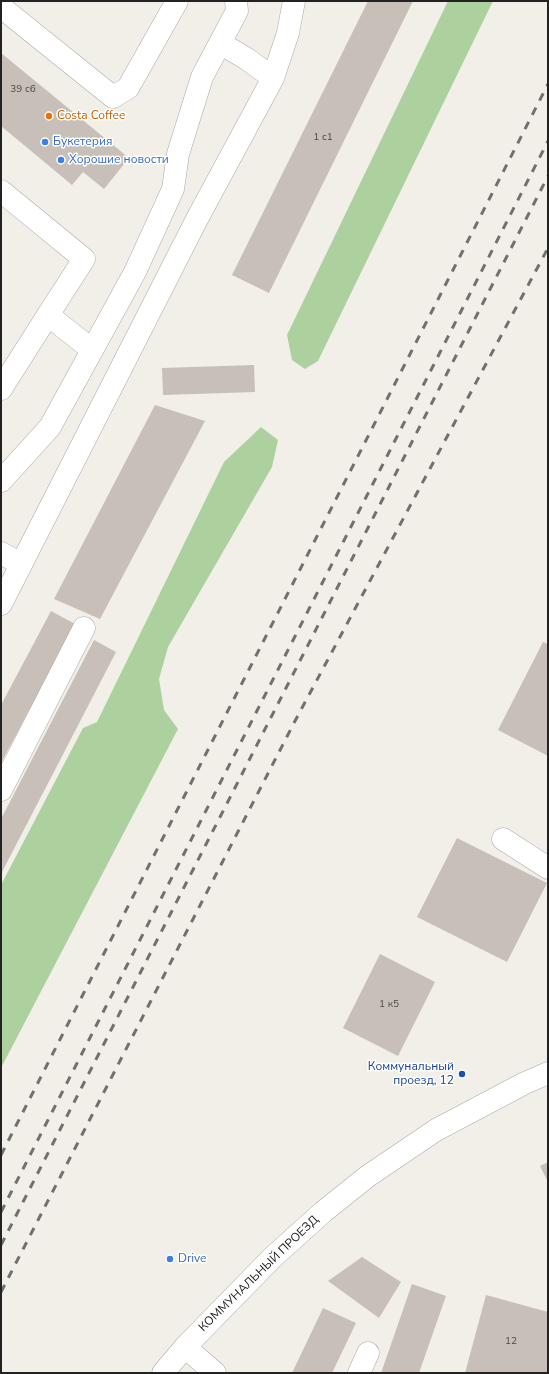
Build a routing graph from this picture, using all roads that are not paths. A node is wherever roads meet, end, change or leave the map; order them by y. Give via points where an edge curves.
1 (177, 1) edge
2 (236, 1) edge
3 (285, 1) edge
4 (294, 1) edge
5 (1, 6) edge
6 (288, 33) junction
7 (220, 43) junction
8 (273, 78) junction
9 (1, 191) edge
10 (48, 315) junction
11 (91, 349) junction
12 (1, 389) edge
13 (1, 481) edge
14 (1, 553) edge
15 (22, 564) junction
16 (1, 604) edge
17 (84, 628) dead end
18 (1, 790) edge
19 (502, 839) dead end
20 (548, 868) edge
21 (548, 1073) edge
22 (185, 1347) junction
23 (368, 1353) dead end
24 (163, 1373) edge
25 (215, 1373) edge
26 (359, 1373) edge

1 - 5 street via 128,88 113,97
2 - 7 street via 237,11
3 - 6 street
4 - 6 street
6 - 8 street
7 - 8 street
7 - 11 street via 202,78 178,154 173,189 135,272
8 - 15 street via 197,219
9 - 10 street via 84,259
10 - 11 street
10 - 12 street
11 - 13 street via 50,427
14 - 15 street
15 - 16 street
17 - 18 street
19 - 20 street
21 - 22 street, КОММУНАЛЬНЫЙ ПРОЕЗД via 518,1086 436,1130 368,1176 273,1257
22 - 24 street, КОММУНАЛЬНЫЙ ПРОЕЗД
22 - 25 street
23 - 26 street

